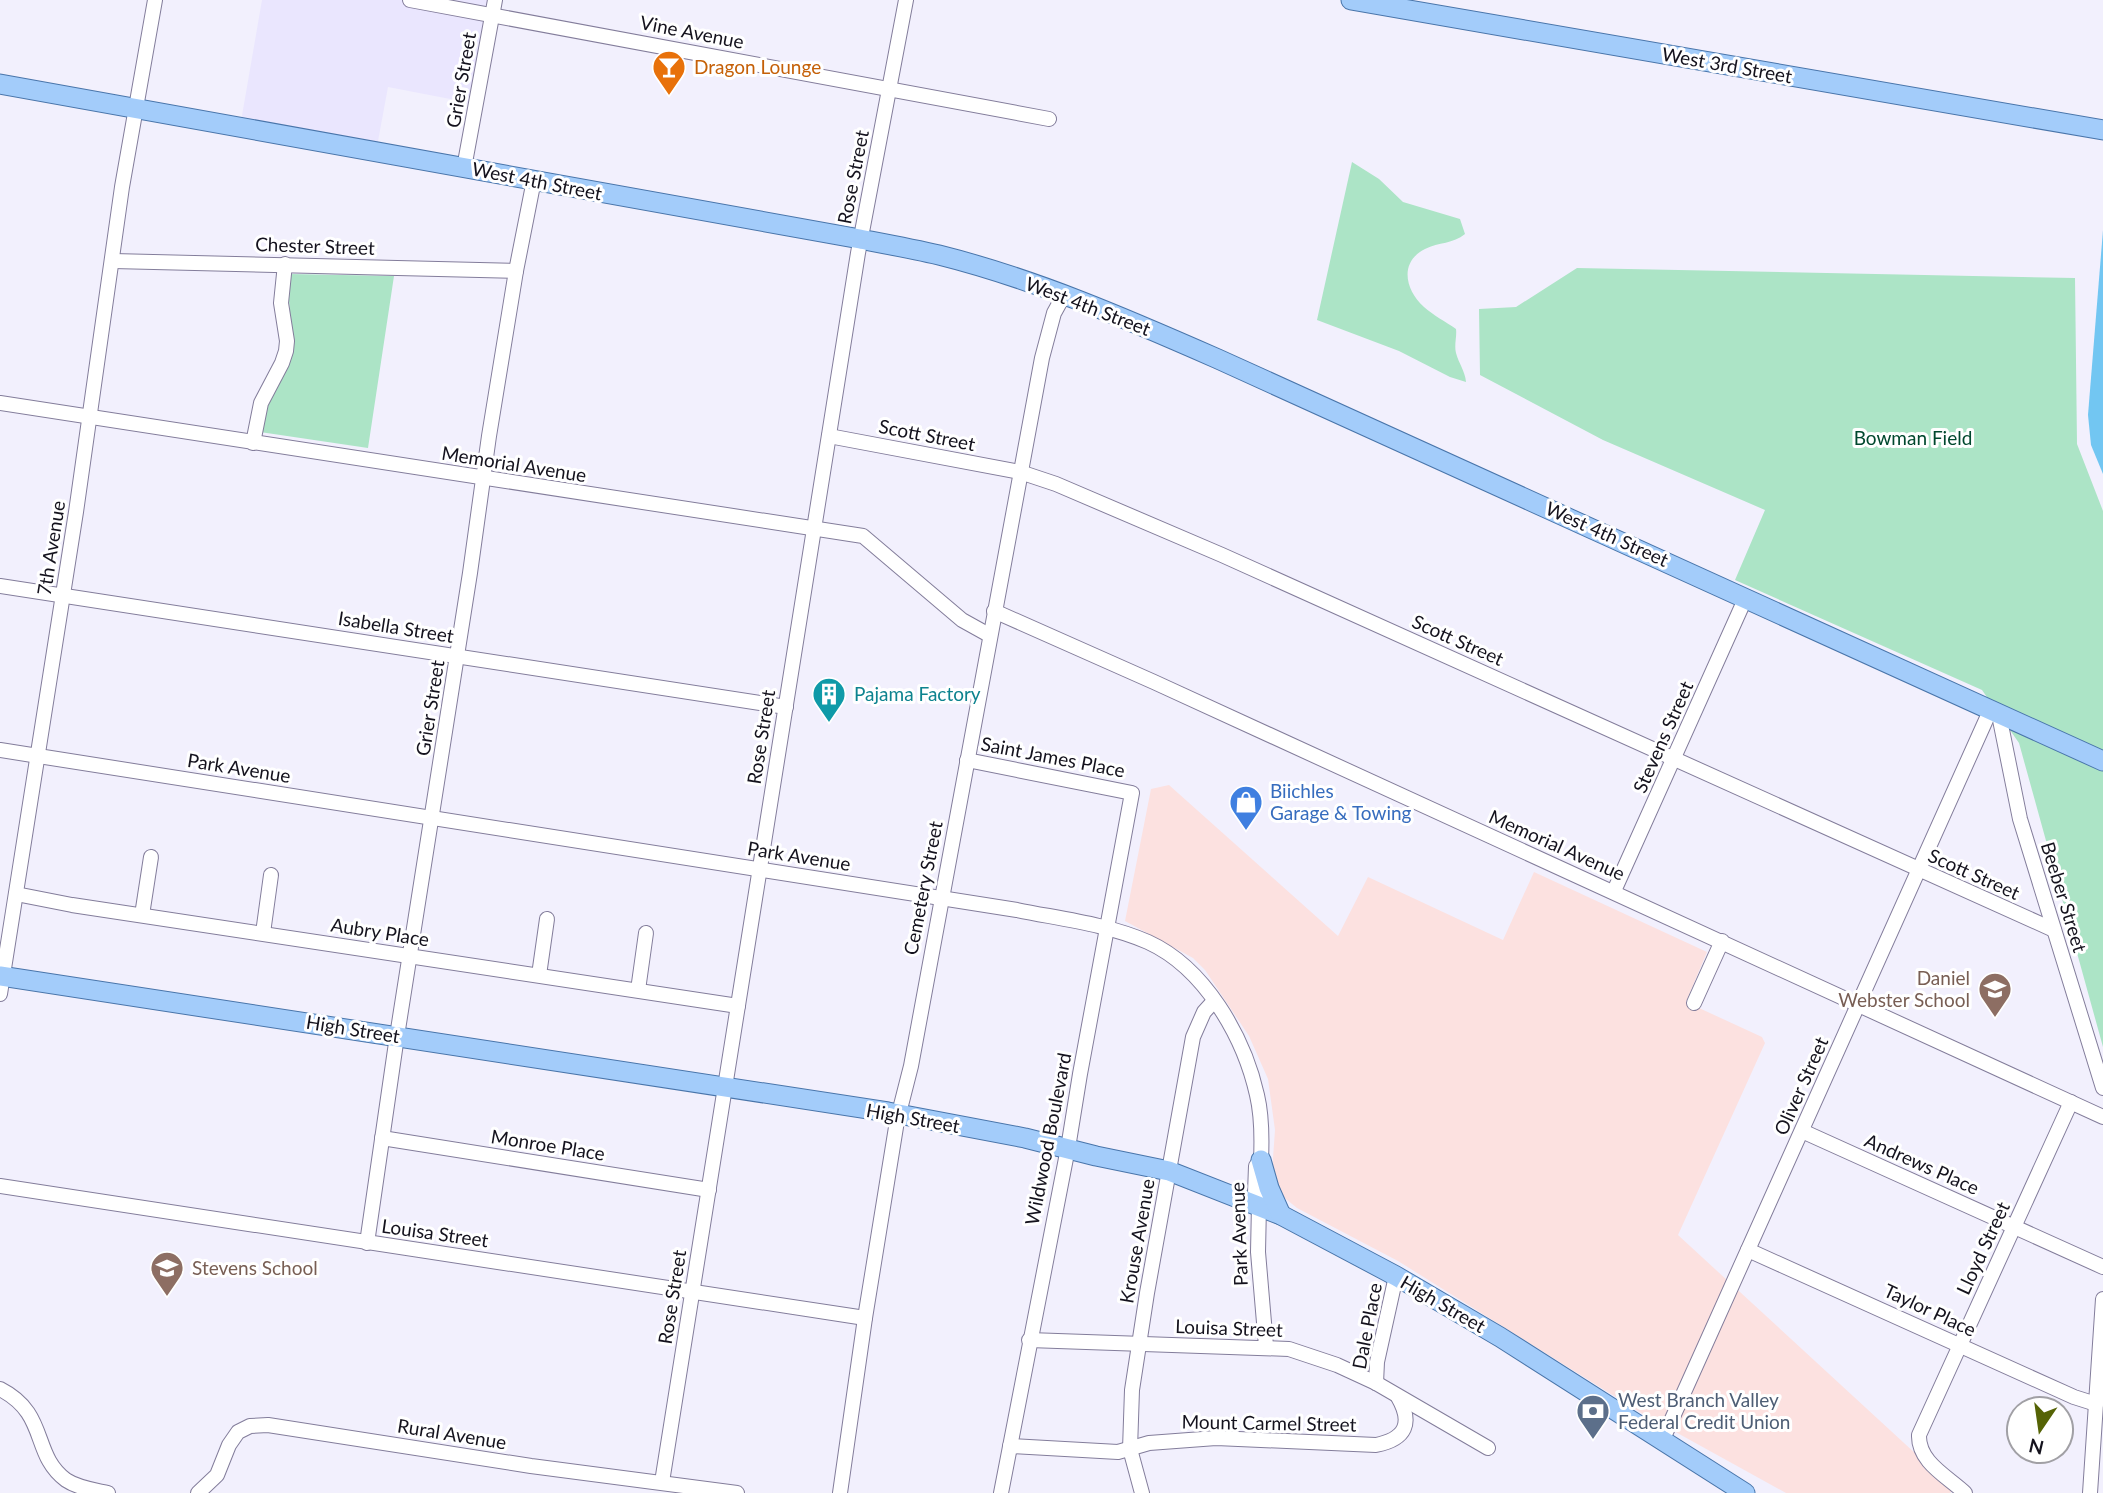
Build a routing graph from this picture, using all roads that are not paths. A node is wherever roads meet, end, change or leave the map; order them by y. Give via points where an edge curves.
1 (156, 0) edge
2 (410, 0) edge
3 (905, 0) edge
4 (1351, 0) edge
5 (493, 7) edge
6 (0, 84) edge
7 (889, 88) junction
8 (137, 108) junction
9 (1049, 119) dead end
10 (2103, 130) edge
11 (464, 168) junction
12 (534, 180) junction
13 (860, 239) junction
14 (113, 261) junction
15 (285, 264) junction
16 (516, 271) junction
17 (1063, 295) junction
18 (0, 403) edge
19 (90, 417) junction
20 (829, 436) junction
21 (253, 443) junction
22 (1020, 472) junction
23 (484, 478) junction
24 (814, 530) junction
25 (0, 586) edge
26 (63, 595) junction
27 (1746, 597) junction
28 (994, 611) junction
29 (989, 635) junction
30 (457, 656) junction
31 (786, 707) junction
32 (1995, 713) junction
33 (0, 750) edge
34 (38, 756) junction
35 (1674, 759) junction
36 (967, 760) junction
37 (2103, 761) edge
38 (1132, 793) joint
39 (433, 818) junction
40 (151, 857) dead end
41 (760, 870) junction
42 (1919, 870) junction
43 (271, 878) dead end
44 (1614, 891) junction
45 (16, 894) junction
46 (941, 898) junction
47 (142, 915) junction
48 (547, 919) dead end
49 (1107, 929) junction
50 (2054, 930) junction
51 (263, 933) junction
52 (646, 933) dead end
53 (1722, 941) junction
54 (410, 956) junction
55 (539, 975) junction
56 (1, 982) edge
57 (638, 990) junction
58 (1214, 1001) junction
59 (1694, 1003) dead end
60 (1858, 1004) junction
61 (738, 1006) junction
62 (397, 1036) junction
63 (725, 1087) junction
64 (2103, 1088) edge
65 (2071, 1101) junction
66 (899, 1114) junction
67 (2103, 1116) edge
68 (1802, 1131) junction
69 (382, 1138) junction
70 (1068, 1148) junction
71 (1261, 1160) junction
72 (1169, 1171) junction
73 (0, 1186) edge
74 (709, 1189) junction
75 (1259, 1205) junction
76 (1281, 1214) junction
77 (2014, 1226) junction
78 (367, 1243) junction
79 (1748, 1250) junction
80 (2103, 1267) edge
81 (1396, 1276) junction
82 (693, 1292) junction
83 (2103, 1299) edge
84 (865, 1318) junction
85 (1029, 1340) junction
86 (1138, 1344) junction
87 (1959, 1345) junction
88 (1266, 1346) junction
89 (1376, 1383) junction
90 (0, 1389) edge
91 (1398, 1397) junction
92 (2096, 1404) junction
93 (1663, 1439) junction
94 (1010, 1446) junction
95 (1488, 1448) dead end
96 (1129, 1449) junction
97 (662, 1482) junction
98 (108, 1493) edge
99 (198, 1493) edge
100 (737, 1493) edge
101 (840, 1493) edge
102 (1001, 1493) edge
103 (1142, 1493) edge
104 (1745, 1493) edge
105 (1965, 1493) edge
106 (2090, 1493) edge

1 - 8 street, 7th Avenue
2 - 5 street, Vine Avenue
3 - 7 street, Rose Street
4 - 10 main road, West 3rd Street
5 - 7 street, Vine Avenue
5 - 11 street, Grier Street
6 - 8 main road, West 4th Street
7 - 9 street, Vine Avenue
7 - 13 street, Rose Street
8 - 11 main road, West 4th Street
8 - 14 street, 7th Avenue
11 - 12 main road, West 4th Street
12 - 13 main road, West 4th Street
12 - 16 street, Grier Street
13 - 17 main road, West 4th Street via 937,255
13 - 20 street, Rose Street
14 - 15 street, Chester Street
14 - 19 street, 7th Avenue
15 - 16 street, Chester Street
15 - 21 street via 281,303 286,351 261,403
16 - 23 street, Grier Street
17 - 22 street, Cemetery Street via 1048,330
17 - 27 main road, West 4th Street via 1195,349
18 - 19 street, Memorial Avenue
19 - 21 street, Memorial Avenue
19 - 26 street, 7th Avenue
20 - 22 street, Scott Street
20 - 24 street, Rose Street
21 - 23 street, Memorial Avenue
22 - 28 street, Cemetery Street
22 - 35 street, Scott Street via 1153,525
23 - 24 street, Memorial Avenue
23 - 30 street, Grier Street
24 - 29 street, Memorial Avenue via 863,536 962,620
24 - 31 street, Rose Street
25 - 26 street, Isabella Street
26 - 30 street, Isabella Street
26 - 34 street, 7th Avenue
27 - 32 main road, West 4th Street
27 - 35 street, Stevens Street
28 - 29 street, Cemetery Street
28 - 44 street, Memorial Avenue
29 - 36 street, Cemetery Street
30 - 31 street, Isabella Street
30 - 39 street, Grier Street
31 - 41 street, Rose Street
32 - 37 main road, West 4th Street
32 - 42 street, Oliver Street
32 - 50 street, Beeber Street via 2020,819
33 - 34 street, Park Avenue
34 - 39 street, Park Avenue
34 - 45 street, 7th Avenue
35 - 42 street, Scott Street
35 - 44 street, Stevens Street
36 - 38 street, Saint James Place
36 - 46 street, Cemetery Street
38 - 49 street, Wildwood Boulevard
39 - 41 street, Park Avenue
39 - 54 street, Grier Street
40 - 47 street
41 - 46 street, Park Avenue
41 - 61 street, Rose Street
42 - 50 street, Scott Street
42 - 60 street, Oliver Street
43 - 51 street
44 - 53 street, Memorial Avenue
45 - 47 street, Aubry Place
45 - 56 street, 7th Avenue
46 - 49 street, Park Avenue
46 - 66 street, Cemetery Street
47 - 51 street, Aubry Place
48 - 55 street
49 - 58 street, Park Avenue via 1159,948 1189,971
49 - 70 street, Wildwood Boulevard
50 - 64 street, Beeber Street
51 - 54 street, Aubry Place
52 - 57 street
53 - 59 street
53 - 60 street, Memorial Avenue
54 - 55 street, Aubry Place
54 - 62 street, Grier Street
55 - 57 street, Aubry Place
56 - 62 main road, High Street
57 - 61 street, Aubry Place
58 - 71 street, Park Avenue via 1251,1073 1261,1120
58 - 72 street, Krouse Avenue via 1193,1037
60 - 65 street, Memorial Avenue
60 - 68 street, Oliver Street
61 - 63 street, Rose Street
62 - 63 main road, High Street
62 - 69 street, Grier Street
63 - 66 main road, High Street
63 - 74 street, Rose Street
65 - 67 street, Memorial Avenue
65 - 77 street, Lloyd Street
66 - 70 main road, High Street
66 - 84 street, Cemetery Street
68 - 77 street, Andrews Place
68 - 79 street, Oliver Street
69 - 74 street, Monroe Place
69 - 78 street, Grier Street
70 - 72 main road, High Street
70 - 85 street, Wildwood Boulevard
71 - 75 street, Park Avenue via 1256,1166
71 - 76 main road
72 - 75 main road, High Street
72 - 86 street, Krouse Avenue
73 - 78 street, Louisa Street
74 - 82 street, Rose Street
75 - 76 main road, High Street
75 - 88 street, Park Avenue
76 - 81 main road, High Street
77 - 80 street, Andrews Place
77 - 87 street, Lloyd Street
78 - 82 street, Louisa Street
79 - 87 street, Taylor Place
79 - 93 street, Oliver Street
81 - 89 street, Dale Place
81 - 93 main road, High Street
82 - 84 street, Louisa Street
82 - 97 street, Rose Street
83 - 92 street
84 - 101 street, Cemetery Street
85 - 86 street, Louisa Street
85 - 94 street, Wildwood Boulevard
86 - 88 street, Louisa Street
86 - 96 street, Krouse Avenue
87 - 92 street, Taylor Place
87 - 105 street, Lloyd Street via 1919,1435 1925,1457
88 - 89 street, Louisa Street via 1313,1356
89 - 91 street, Louisa Street
90 - 98 street via 15,1396 32,1415 45,1451 61,1475 75,1485
91 - 95 street, Louisa Street
91 - 96 street, Mount Carmel Street via 1406,1424 1388,1443 1206,1438
92 - 106 street
93 - 104 main road, High Street
94 - 96 street, Mount Carmel Street via 1101,1452
94 - 102 street, Wildwood Boulevard
96 - 103 street, Krouse Avenue
97 - 99 street, Rural Avenue via 284,1427 250,1426 232,1438 217,1475
97 - 100 street, Rural Avenue

